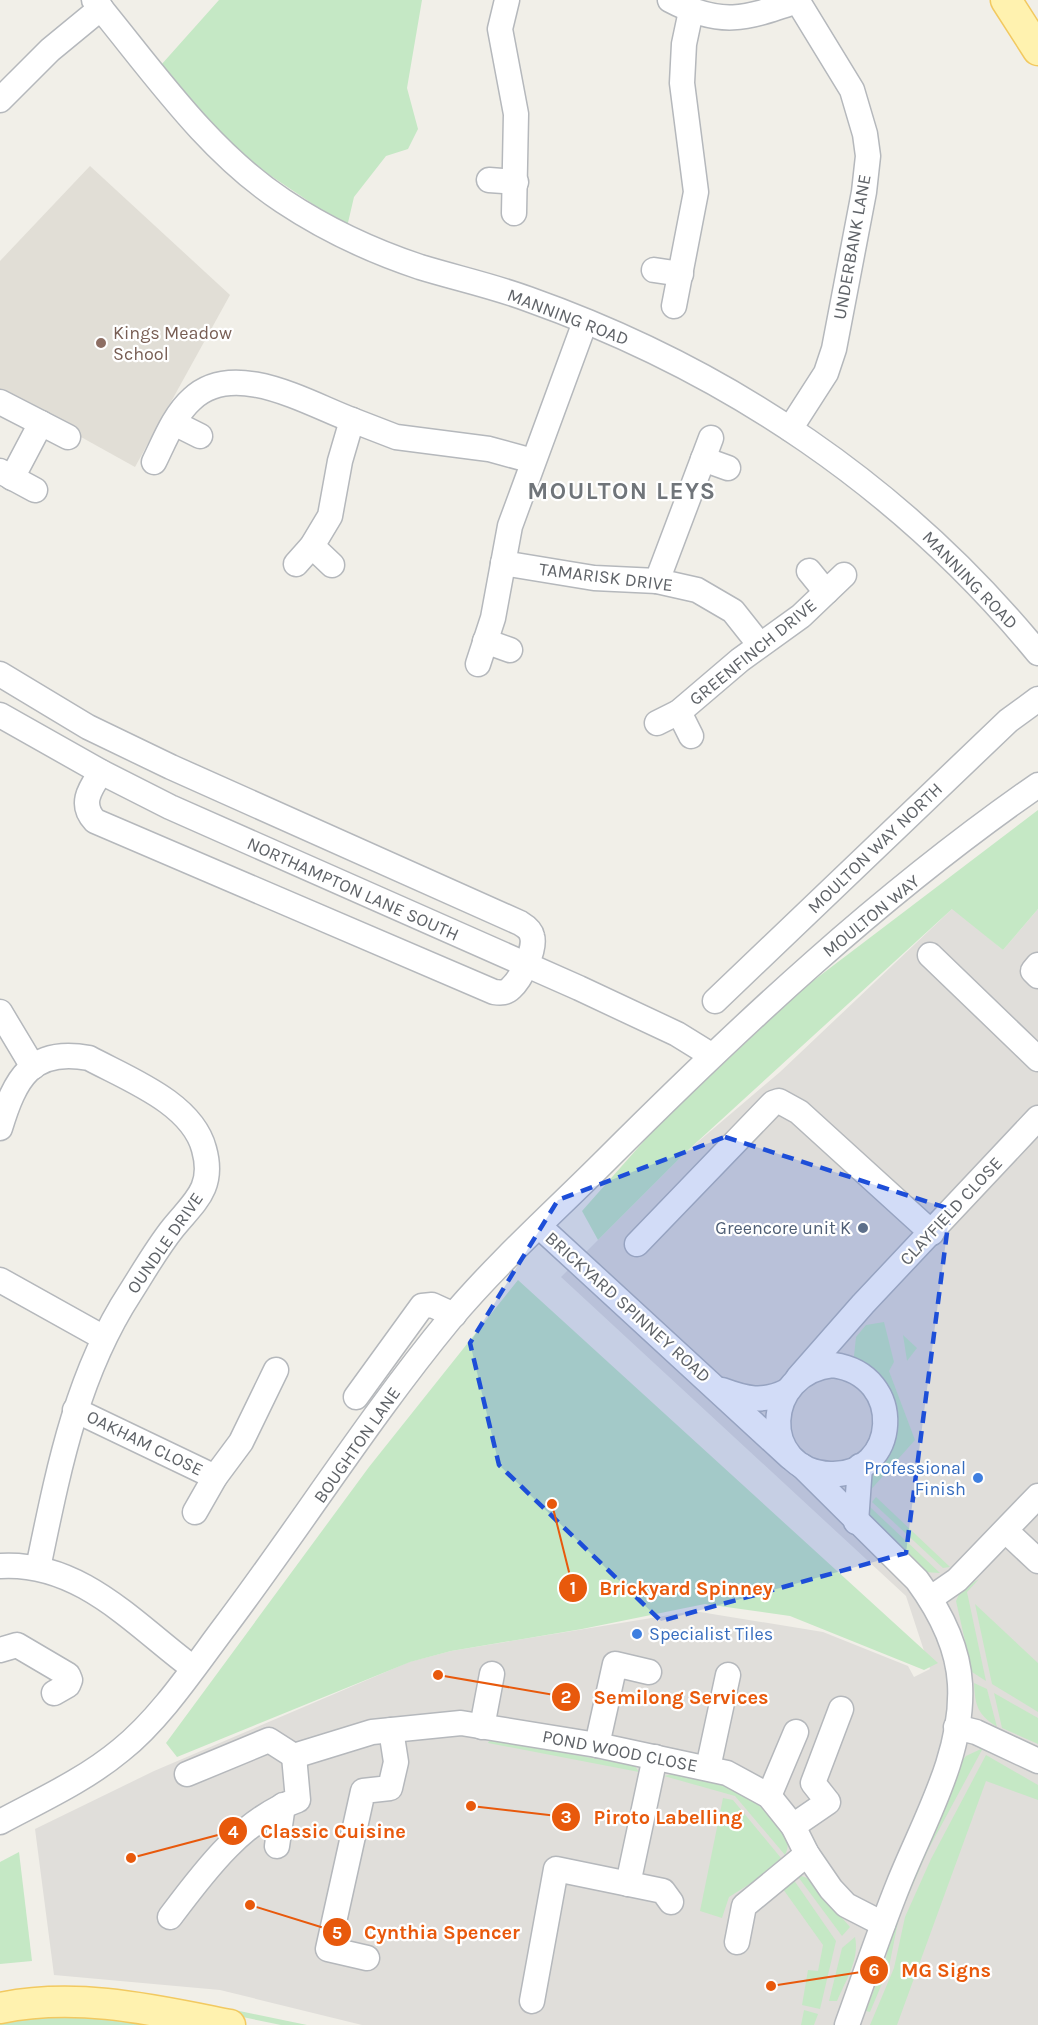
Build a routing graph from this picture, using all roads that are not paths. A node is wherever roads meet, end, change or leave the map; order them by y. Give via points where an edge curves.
1 (507, 0) edge
2 (797, 0) edge
3 (1006, 0) edge
4 (98, 4) edge
5 (680, 5) edge
6 (1038, 50) edge
7 (0, 100) edge
8 (489, 180) dead end
9 (516, 182) junction
10 (514, 213) dead end
11 (654, 270) dead end
12 (681, 274) junction
13 (675, 306) dead end
14 (585, 322) junction
15 (0, 402) edge
16 (352, 420) junction
17 (41, 423) junction
18 (174, 423) junction
19 (790, 429) junction
20 (200, 436) dead end
21 (68, 437) dead end
22 (533, 461) junction
23 (154, 462) dead end
24 (728, 468) dead end
25 (6, 475) edge
26 (35, 490) dead end
27 (502, 563) junction
28 (332, 565) dead end
29 (809, 572) dead end
30 (844, 575) dead end
31 (657, 581) junction
32 (826, 592) junction
33 (760, 645) junction
34 (510, 650) dead end
35 (1038, 653) edge
36 (0, 674) edge
37 (1038, 699) edge
38 (679, 712) junction
39 (0, 715) edge
40 (657, 723) dead end
41 (691, 736) dead end
42 (100, 772) junction
43 (1038, 785) edge
44 (930, 955) dead end
45 (525, 964) junction
46 (1038, 965) edge
47 (1038, 976) edge
48 (715, 1001) dead end
49 (0, 1012) edge
50 (711, 1055) junction
51 (1038, 1059) edge
52 (33, 1067) junction
53 (1036, 1123) edge
54 (0, 1128) edge
55 (539, 1226) junction
56 (932, 1233) junction
57 (637, 1244) dead end
58 (0, 1280) edge
59 (863, 1304) junction
60 (454, 1315) junction
61 (104, 1338) junction
62 (276, 1370) dead end
63 (858, 1372) junction
64 (792, 1384) junction
65 (717, 1388) junction
66 (356, 1397) dead end
67 (75, 1410) junction
68 (796, 1462) junction
69 (860, 1466) junction
70 (215, 1477) junction
71 (1038, 1496) edge
72 (195, 1512) dead end
73 (856, 1522) junction
74 (1006, 1531) junction
75 (1038, 1561) edge
76 (0, 1566) edge
77 (38, 1568) junction
78 (931, 1598) junction
79 (0, 1650) edge
80 (193, 1668) junction
81 (650, 1672) dead end
82 (492, 1674) dead end
83 (728, 1675) dead end
84 (54, 1693) dead end
85 (841, 1709) dead end
86 (482, 1727) junction
87 (956, 1727) junction
88 (391, 1730) junction
89 (796, 1732) dead end
90 (597, 1745) junction
91 (294, 1756) junction
92 (655, 1757) junction
93 (1038, 1761) edge
94 (708, 1768) junction
95 (187, 1774) dead end
96 (769, 1796) junction
97 (284, 1804) junction
98 (0, 1822) edge
99 (793, 1826) junction
100 (277, 1846) dead end
101 (807, 1854) junction
102 (628, 1884) junction
103 (671, 1902) dead end
104 (170, 1917) dead end
105 (883, 1924) junction
106 (737, 1942) dead end
107 (367, 1958) dead end
108 (532, 2001) dead end
109 (0, 2008) edge
110 (230, 2025) edge
111 (847, 2025) edge

1 - 9 street via 500,28 516,114
2 - 5 street via 754,15 727,19
2 - 19 street, UNDERBANK LANE via 852,90 861,111 868,156 834,349 826,373
3 - 6 main road
4 - 7 street
4 - 14 street, MANNING ROAD via 206,135 252,178 302,214 389,256 527,298
5 - 12 street via 682,83 696,192
8 - 9 street
9 - 10 street
11 - 12 street
12 - 13 street
14 - 19 street, MANNING ROAD via 656,351 721,385
14 - 22 street
15 - 17 street
16 - 18 street via 260,385 233,381 192,398
16 - 22 street via 396,437 489,449
16 - 28 street via 330,516 304,555
17 - 21 street
17 - 25 street via 27,450
18 - 20 street
18 - 23 street
19 - 35 street, MANNING ROAD via 900,509 996,602
22 - 27 street via 510,526
24 - 31 street via 707,448
25 - 26 street
27 - 31 street, TAMARISK DRIVE via 594,578
27 - 34 street via 493,618 482,653
29 - 32 street, GREENFINCH DRIVE
30 - 32 street, GREENFINCH DRIVE
31 - 33 street, TAMARISK DRIVE via 697,590 717,601 733,611
32 - 33 street, GREENFINCH DRIVE via 801,616
33 - 38 street, GREENFINCH DRIVE
36 - 45 street via 88,727 161,762 520,923 532,936
37 - 48 street, MOULTON WAY NORTH via 1008,721
38 - 40 street, GREENFINCH DRIVE
38 - 41 street, GREENFINCH DRIVE
39 - 42 street, NORTHAMPTON LANE SOUTH
42 - 45 street, NORTHAMPTON LANE SOUTH via 247,843
42 - 45 street via 86,799 95,821 494,993 510,990
43 - 50 street, MOULTON WAY via 891,897
44 - 51 street
45 - 50 street, NORTHAMPTON LANE SOUTH via 678,1034
46 - 47 street via 1033,972
49 - 52 street
50 - 55 street, BOUGHTON LANE
52 - 54 street, OUNDLE DRIVE via 14,1088
52 - 61 street, OUNDLE DRIVE via 60,1056 89,1058 173,1105 189,1120 204,1148 207,1175 202,1192 152,1258
53 - 56 street, CLAYFIELD CLOSE
55 - 60 street, BOUGHTON LANE
55 - 65 street, BRICKYARD SPINNEY ROAD
56 - 57 street via 799,1112 779,1101 773,1102
56 - 59 street, CLAYFIELD CLOSE
58 - 61 street
59 - 63 street, CLAYFIELD CLOSE via 850,1333 851,1360
59 - 64 street, CLAYFIELD CLOSE
60 - 66 street via 432,1305 422,1306
60 - 80 street, BOUGHTON LANE via 402,1380
61 - 67 street, OUNDLE DRIVE
62 - 70 street, OAKHAM CLOSE via 241,1442
63 - 64 street via 846,1367 821,1367
63 - 69 street via 880,1394 886,1426 882,1442
64 - 65 street, BRICKYARD SPINNEY ROAD via 772,1398 756,1400
64 - 68 street via 780,1406 778,1425 781,1442
65 - 68 street, BRICKYARD SPINNEY ROAD
67 - 70 street, OAKHAM CLOSE
67 - 77 street, OUNDLE DRIVE
68 - 69 street via 832,1474
68 - 73 street, BRICKYARD SPINNEY ROAD
69 - 73 street
70 - 72 street, OAKHAM CLOSE
71 - 74 street
73 - 78 street, BRICKYARD SPINNEY ROAD via 904,1564
74 - 75 street
74 - 78 street via 957,1580
76 - 77 street
77 - 80 street via 92,1588
78 - 87 street, BRICKYARD SPINNEY ROAD via 957,1662 960,1684
79 - 84 street via 17,1645 68,1675 68,1685
80 - 98 street, BOUGHTON LANE via 124,1748 92,1772
81 - 90 street via 615,1665
82 - 86 street
83 - 94 street
85 - 99 street via 813,1783 828,1802
86 - 88 street, POND WOOD CLOSE via 461,1723
86 - 90 street, POND WOOD CLOSE
87 - 93 street
87 - 105 street, BRICKYARD SPINNEY ROAD via 944,1772
88 - 91 street, POND WOOD CLOSE
88 - 107 street via 396,1762 390,1788 363,1791 328,1949
89 - 96 street
90 - 92 street, POND WOOD CLOSE
91 - 95 street via 269,1740
91 - 97 street via 298,1800
92 - 94 street, POND WOOD CLOSE
92 - 102 street
94 - 96 street, POND WOOD CLOSE via 741,1778
96 - 99 street, POND WOOD CLOSE
97 - 100 street
97 - 104 street via 243,1833 201,1876
99 - 101 street, POND WOOD CLOSE
101 - 105 street, POND WOOD CLOSE via 846,1905
101 - 106 street via 744,1906
102 - 103 street via 663,1891
102 - 108 street via 556,1869
105 - 111 street, BRICKYARD SPINNEY ROAD
109 - 110 main road via 54,2002 105,2004

